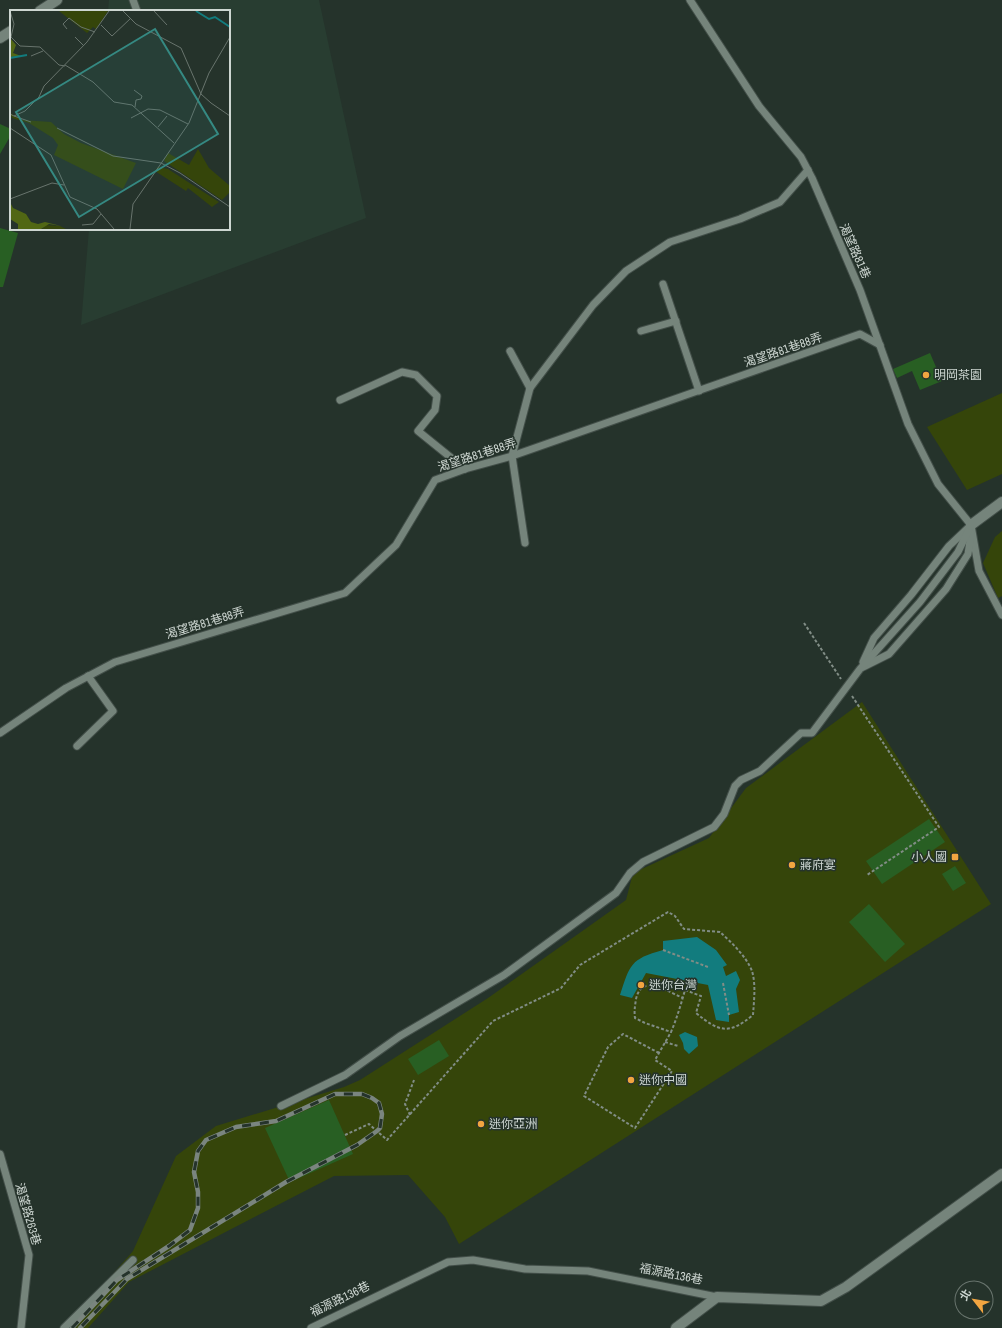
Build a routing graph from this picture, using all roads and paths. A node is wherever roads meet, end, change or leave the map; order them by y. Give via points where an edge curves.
1 (57, 0) edge
2 (133, 0) edge
3 (690, 0) edge
4 (42, 10) edge
5 (137, 10) edge
6 (10, 32) edge
7 (0, 38) edge
8 (808, 170) junction
9 (663, 284) dead end
10 (676, 322) junction
11 (641, 331) dead end
12 (880, 345) junction
13 (510, 351) dead end
14 (530, 388) junction
15 (699, 390) junction
16 (340, 400) dead end
17 (512, 456) junction
18 (465, 469) junction
19 (1002, 502) edge
20 (972, 525) junction
21 (525, 543) dead end
22 (1002, 615) edge
23 (804, 623) dead end
24 (860, 669) junction
25 (88, 676) junction
26 (847, 689) junction
27 (0, 733) edge
28 (78, 746) dead end
29 (867, 875) dead end
30 (663, 950) dead end
31 (708, 967) dead end
32 (723, 983) dead end
33 (683, 998) junction
34 (729, 1015) dead end
35 (671, 1032) junction
36 (666, 1042) junction
37 (678, 1046) dead end
38 (659, 1053) junction
39 (414, 1080) dead end
40 (281, 1106) dead end
41 (410, 1115) junction
42 (345, 1135) dead end
43 (0, 1154) edge
44 (1002, 1174) edge
45 (133, 1260) dead end
46 (717, 1297) junction
47 (20, 1328) edge
48 (64, 1328) edge
49 (310, 1328) edge
50 (676, 1328) edge

1 - 4 street
2 - 5 lane
3 - 8 lane, 渴望路81巷 via 759,106 801,157
6 - 7 street
8 - 12 lane, 渴望路81巷 via 860,290
8 - 14 lane via 780,202 740,219 670,242 626,271 593,305
9 - 10 lane
10 - 11 lane
10 - 15 lane
12 - 15 lane, 渴望路81巷88弄 via 860,334
12 - 20 lane, 渴望路81巷 via 908,424 938,484
13 - 14 lane
14 - 17 lane
15 - 17 lane, 渴望路81巷88弄
16 - 18 lane via 402,372 416,375 437,396 435,410 418,431
17 - 18 lane, 渴望路81巷88弄
17 - 21 lane
18 - 25 lane, 渴望路81巷88弄 via 435,480 396,545 345,593 115,662
19 - 20 street
20 - 22 lane via 979,571
20 - 24 lane via 958,552 920,602
20 - 24 lane via 949,546 874,638
20 - 24 lane via 968,554 946,589 889,654
23 - 26 path
24 - 26 lane
25 - 27 lane, 渴望路81巷88弄
25 - 28 lane via 113,711
26 - 29 path via 939,827
26 - 40 lane via 812,733 801,733 760,771 741,780 735,786 724,814 714,827 643,862 630,873 616,893 504,975 400,1036 346,1075
30 - 31 path
32 - 34 path
33 - 35 path
33 - 35 path via 650,984 643,986 638,992 635,1018
33 - 41 path via 685,990 701,996 696,1012 705,1021 722,1029 739,1026 753,1015 752,971 739,952 720,932 684,929 675,916 668,912 580,965 561,988 493,1021 466,1048 448,1073
35 - 36 path
36 - 37 path
36 - 38 path
38 - 38 path via 623,1034 608,1047 584,1096 635,1128 672,1071 655,1060
39 - 41 path via 405,1104
41 - 42 path via 387,1140 369,1124
43 - 47 lane, 渴望路263巷 via 29,1255
44 - 46 street, 福源路136巷 via 846,1287 821,1301
45 - 48 lane
46 - 49 lane, 福源路136巷 via 588,1271 525,1269 474,1260 448,1262
46 - 50 street

